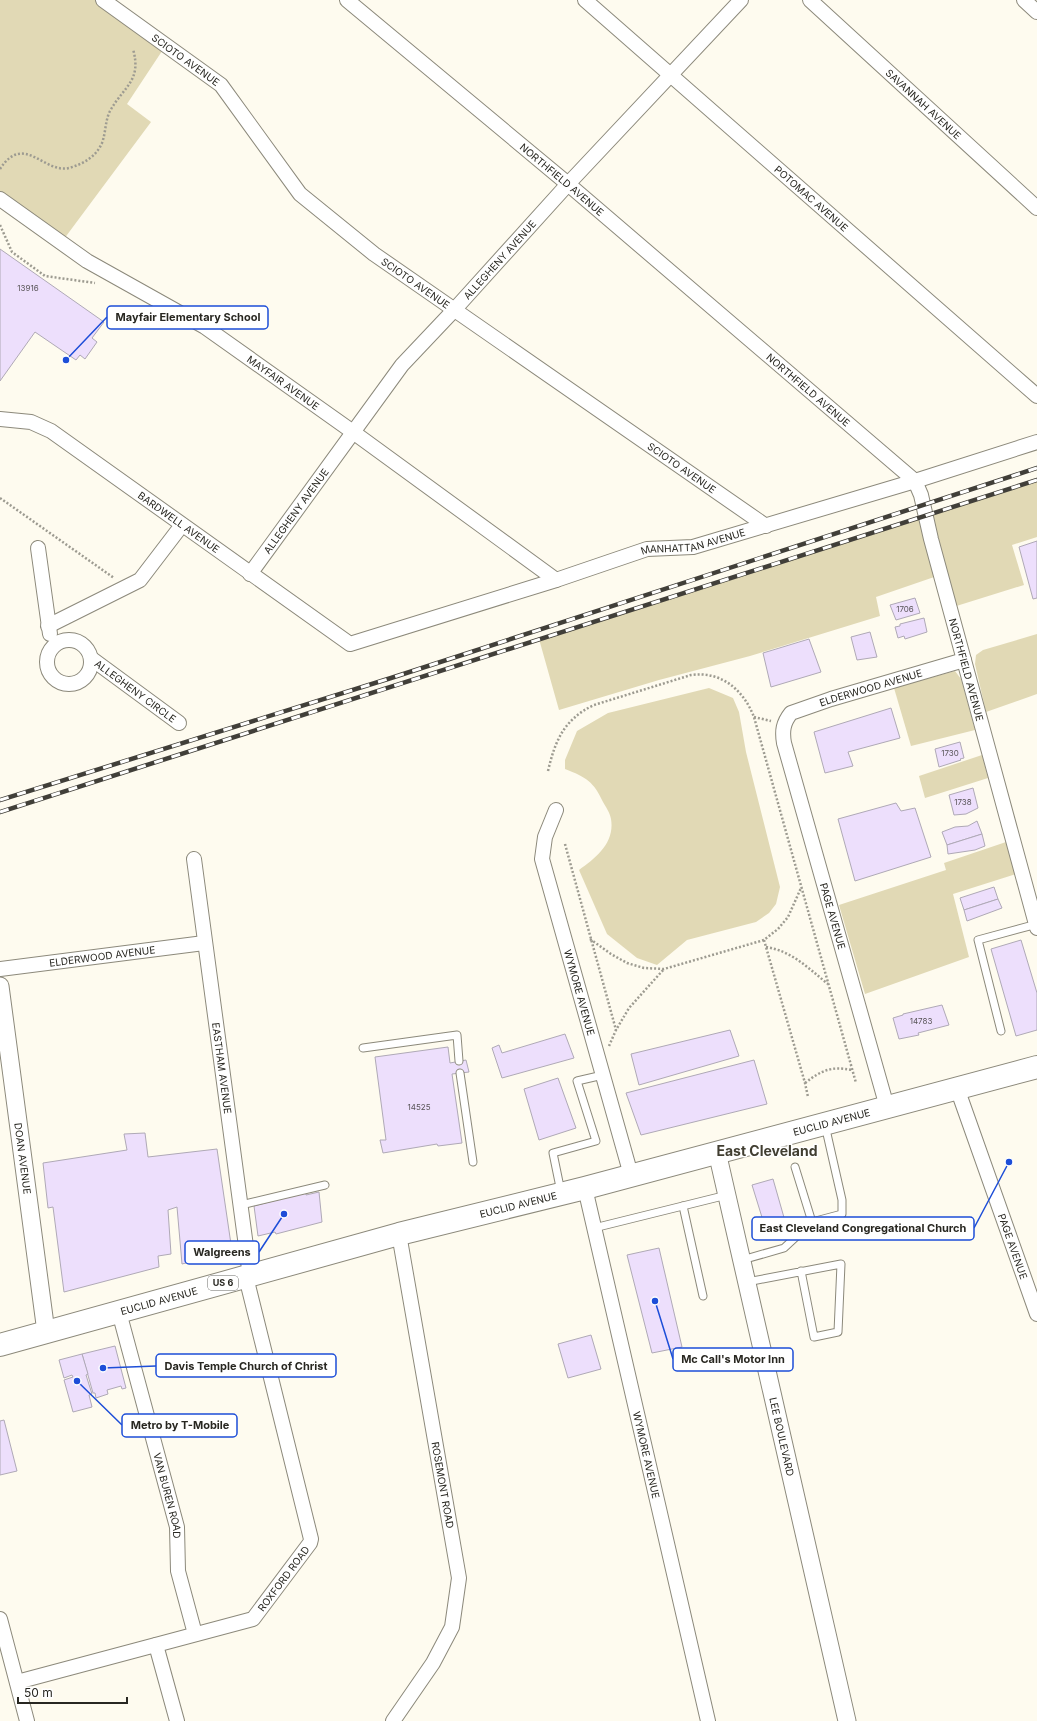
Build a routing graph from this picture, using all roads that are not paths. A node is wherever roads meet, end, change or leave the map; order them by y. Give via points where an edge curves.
1 (102, 0) edge
2 (348, 0) edge
3 (585, 0) edge
4 (741, 0) edge
5 (810, 0) edge
6 (1024, 0) edge
7 (1037, 12) edge
8 (670, 75) junction
9 (568, 184) junction
10 (0, 199) edge
11 (1037, 208) edge
12 (455, 309) junction
13 (1037, 396) edge
14 (0, 419) edge
15 (352, 432) junction
16 (1037, 442) edge
17 (915, 481) junction
18 (182, 526) junction
19 (766, 526) junction
20 (38, 548) dead end
21 (250, 574) junction
22 (556, 580) junction
23 (48, 626) junction
24 (350, 644) joint
25 (51, 648) junction
26 (92, 659) junction
27 (964, 660) junction
28 (778, 722) joint
29 (179, 723) dead end
30 (556, 810) dead end
31 (194, 860) dead end
32 (1037, 926) edge
33 (204, 943) junction
34 (0, 969) edge
35 (0, 986) edge
36 (1001, 1031) dead end
37 (363, 1048) dead end
38 (459, 1062) dead end
39 (1037, 1067) edge
40 (460, 1073) dead end
41 (603, 1075) junction
42 (957, 1088) junction
43 (887, 1106) junction
44 (824, 1123) junction
45 (717, 1152) junction
46 (473, 1162) dead end
47 (795, 1167) dead end
48 (631, 1175) junction
49 (326, 1185) dead end
50 (585, 1188) junction
51 (561, 1194) junction
52 (727, 1195) junction
53 (241, 1205) junction
54 (683, 1206) junction
55 (812, 1222) junction
56 (594, 1228) junction
57 (399, 1234) junction
58 (742, 1260) junction
59 (801, 1271) junction
60 (248, 1276) junction
61 (747, 1282) junction
62 (702, 1296) dead end
63 (119, 1312) junction
64 (1037, 1314) edge
65 (46, 1332) junction
66 (0, 1345) edge
67 (0, 1619) edge
68 (195, 1634) junction
69 (156, 1645) junction
70 (17, 1682) junction
71 (27, 1721) edge
72 (177, 1721) edge
73 (394, 1721) edge
74 (708, 1721) edge
75 (847, 1721) edge

1 - 12 street, SCIOTO AVENUE via 221,85 300,194 374,254
2 - 9 street, NORTHFIELD AVENUE
3 - 8 street, POTOMAC AVENUE
4 - 8 street, ALLEGHENY AVENUE
5 - 11 street, SAVANNAH AVENUE
6 - 7 street
8 - 9 street, ALLEGHENY AVENUE
8 - 13 street, POTOMAC AVENUE
9 - 12 street, ALLEGHENY AVENUE
9 - 17 street, NORTHFIELD AVENUE
10 - 15 street, MAYFAIR AVENUE via 87,261 206,327
12 - 15 street, ALLEGHENY AVENUE via 402,365
12 - 19 street, SCIOTO AVENUE
14 - 18 street, BARDWELL AVENUE via 31,422 51,431
15 - 21 street, ALLEGHENY AVENUE
15 - 22 street, MAYFAIR AVENUE
16 - 17 street, MANHATTAN AVENUE
17 - 19 street, MANHATTAN AVENUE
17 - 27 street, NORTHFIELD AVENUE via 921,495
18 - 21 street, BARDWELL AVENUE
18 - 23 street via 140,580
19 - 22 street, MANHATTAN AVENUE via 693,546 647,549
20 - 23 street, ALLEGHENY CIRCLE
21 - 24 street, BARDWELL AVENUE
22 - 24 street, MANHATTAN AVENUE
23 - 25 street, ALLEGHENY CIRCLE
25 - 26 street, ALLEGHENY CIRCLE via 64,640 80,642 90,652
25 - 26 street, ALLEGHENY CIRCLE via 48,655 48,670 58,682 65,684 79,682 85,678 89,673
26 - 29 street, ALLEGHENY CIRCLE
27 - 28 street, ELDERWOOD AVENUE via 831,699 791,713
27 - 32 street, NORTHFIELD AVENUE
28 - 43 street, PAGE AVENUE
30 - 41 street, WYMORE AVENUE via 545,838 542,859
31 - 33 street, EASTHAM AVENUE
32 - 36 lane via 978,940
33 - 34 street, ELDERWOOD AVENUE
33 - 53 street, EASTHAM AVENUE
35 - 65 street, DOAN AVENUE
37 - 38 lane via 457,1035
39 - 42 main road, EUCLID AVENUE / US 6
40 - 46 lane
41 - 48 street, WYMORE AVENUE
41 - 51 lane via 577,1081 596,1140 552,1153
42 - 43 main road, EUCLID AVENUE / US 6
42 - 64 street, PAGE AVENUE
43 - 44 main road, EUCLID AVENUE / US 6
44 - 45 main road, EUCLID AVENUE / US 6
44 - 55 lane via 842,1200 842,1214
45 - 48 main road, EUCLID AVENUE / US 6
45 - 52 street, LEE BOULEVARD
47 - 55 lane
48 - 50 main road, EUCLID AVENUE / US 6
49 - 53 lane
50 - 51 main road, EUCLID AVENUE / US 6
50 - 56 street, WYMORE AVENUE
51 - 57 main road, EUCLID AVENUE / US 6
52 - 54 lane
52 - 58 street, LEE BOULEVARD
53 - 60 street, EASTHAM AVENUE
54 - 56 lane
54 - 62 lane
55 - 58 lane via 784,1248
56 - 74 street, WYMORE AVENUE
57 - 60 main road, EUCLID AVENUE / US 6
57 - 73 street, ROSEMONT ROAD via 459,1578 452,1627 433,1662
58 - 61 street, LEE BOULEVARD
59 - 59 lane via 841,1264 838,1332 814,1337
59 - 61 lane
60 - 63 main road, EUCLID AVENUE / US 6
60 - 68 street, ROXFORD ROAD via 311,1539 253,1619
61 - 75 street, LEE BOULEVARD
63 - 65 main road, EUCLID AVENUE / US 6
63 - 68 street, VAN BUREN ROAD via 177,1527 178,1571
65 - 66 main road, EUCLID AVENUE / US 6
67 - 70 street
68 - 69 street, ROXFORD ROAD
69 - 70 street, ROXFORD ROAD
69 - 72 street
70 - 71 street

